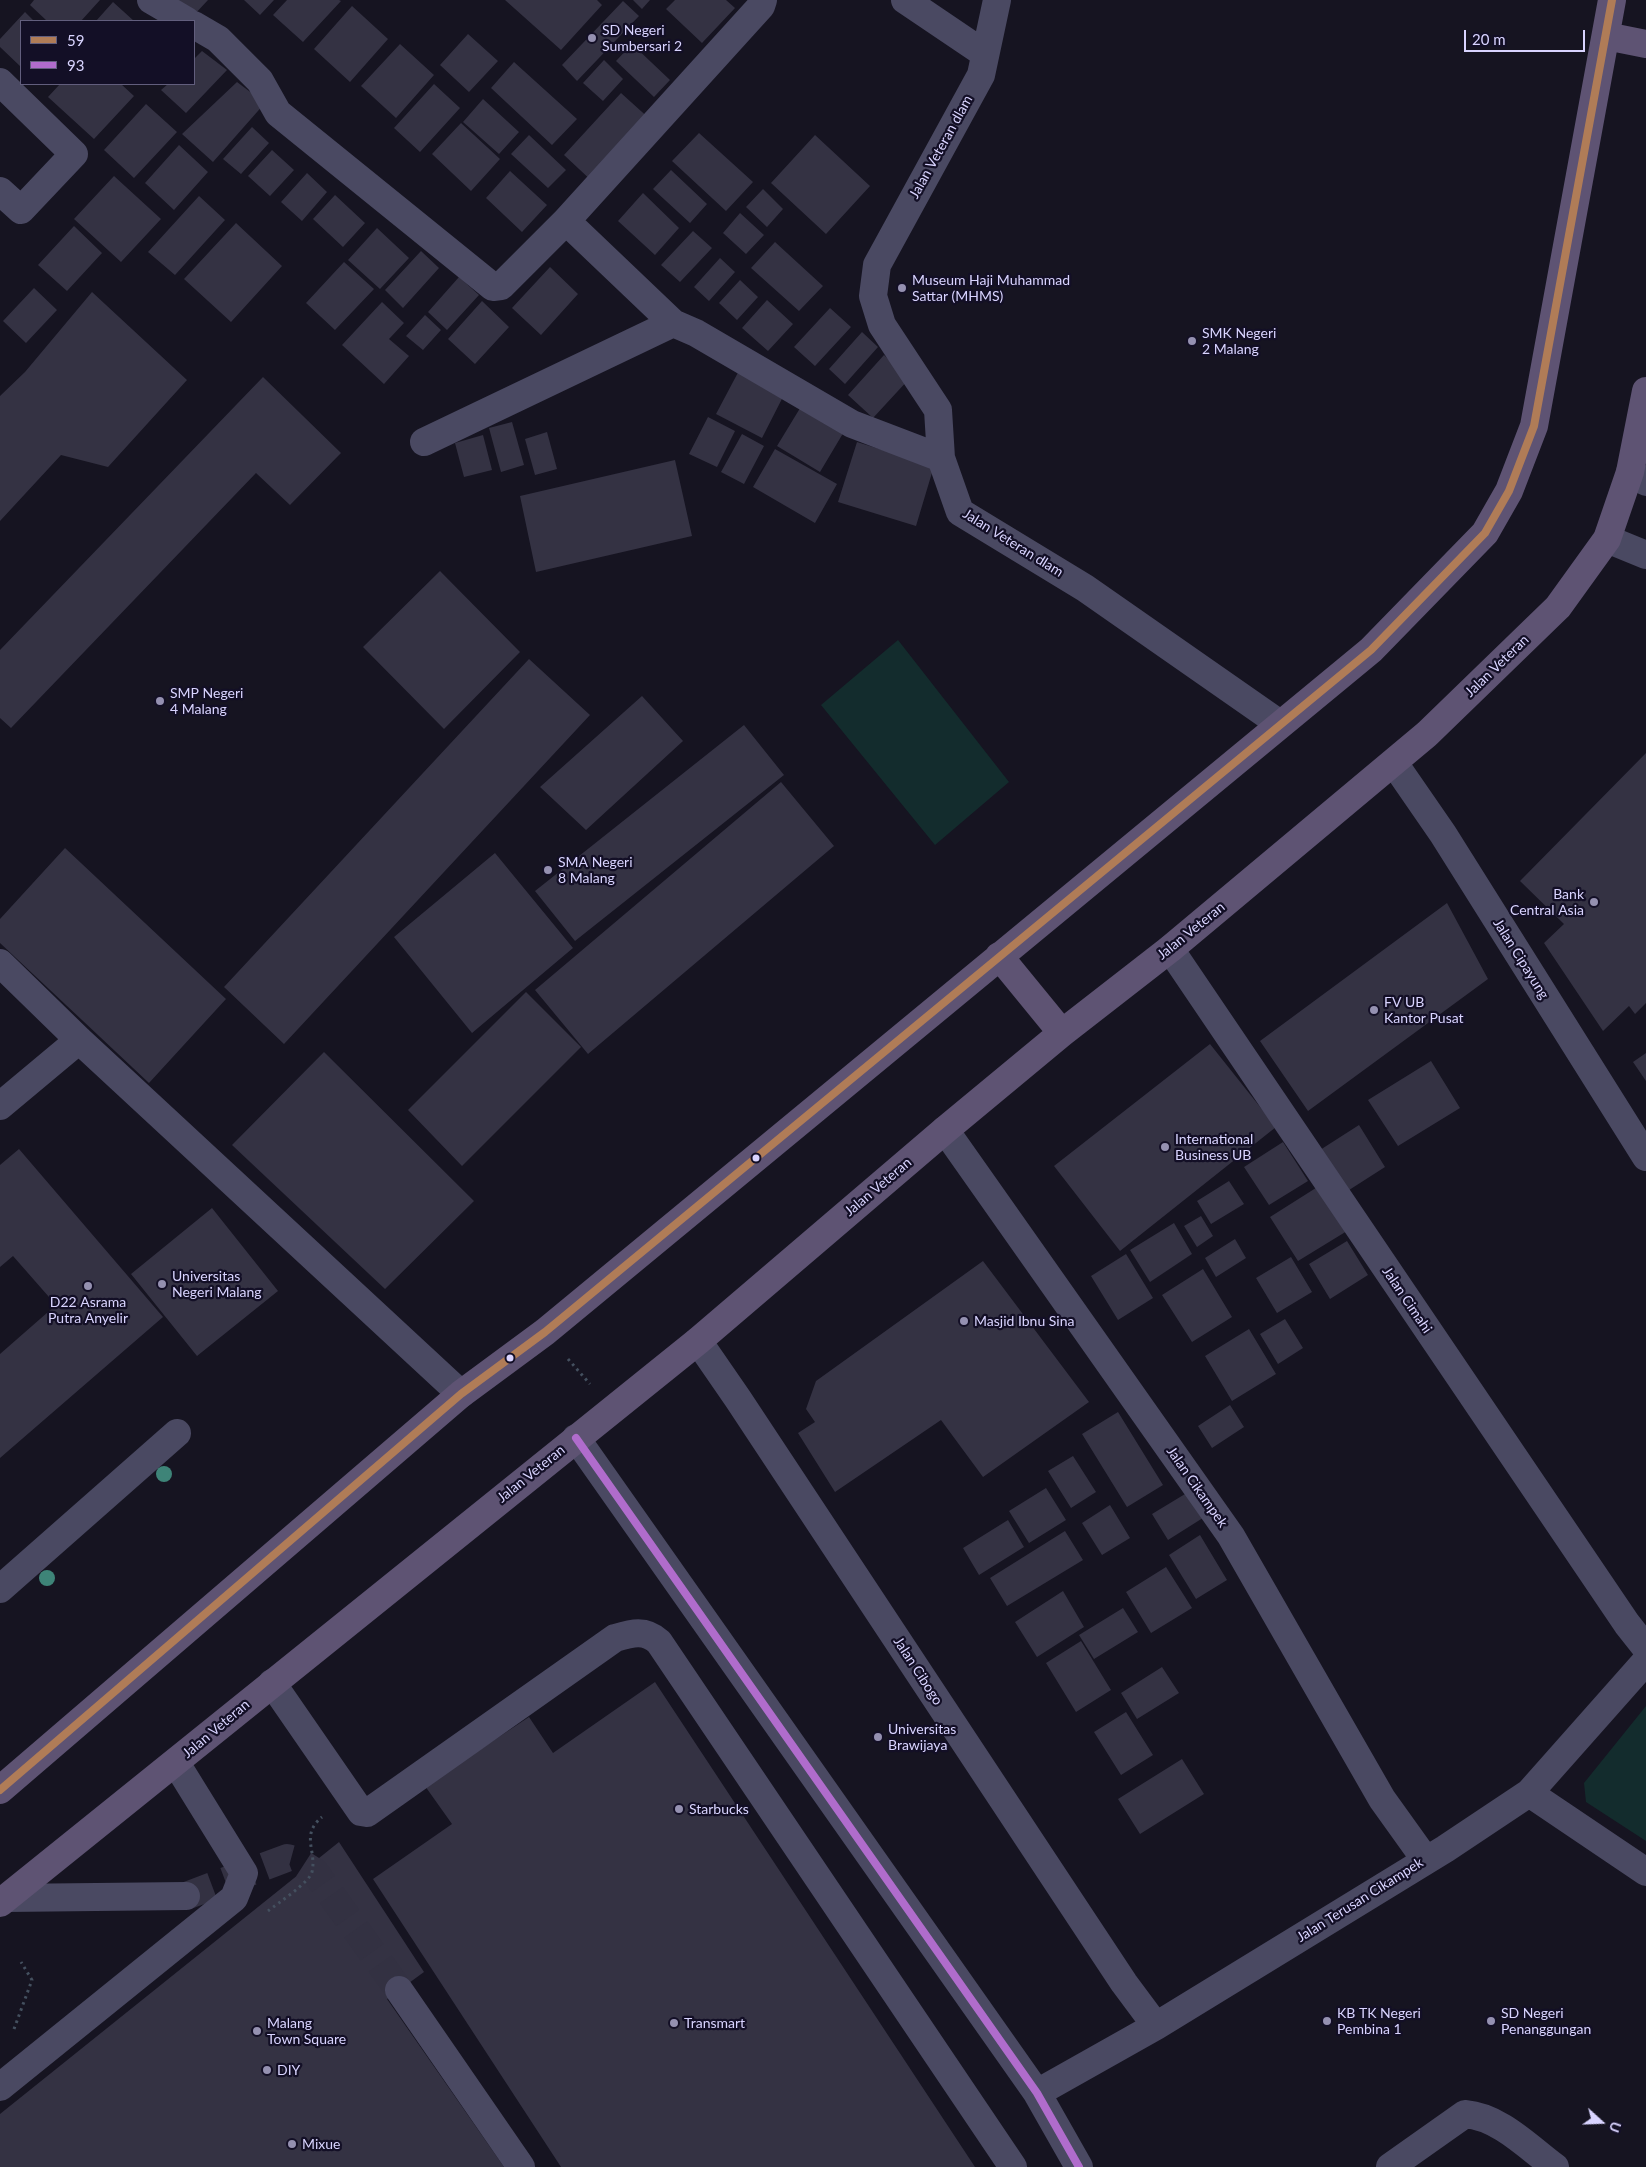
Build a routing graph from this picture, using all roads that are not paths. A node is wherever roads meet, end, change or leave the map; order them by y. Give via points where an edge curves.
1 (151, 0) edge
2 (763, 0) edge
3 (905, 0) edge
4 (997, 0) edge
5 (1612, 0) edge
6 (185, 20) edge
7 (195, 26) edge
8 (1606, 36) junction
9 (1646, 44) edge
10 (985, 54) junction
11 (0, 82) edge
12 (0, 191) edge
13 (566, 221) junction
14 (673, 323) junction
15 (1646, 391) edge
16 (424, 442) dead end
17 (941, 458) junction
18 (1638, 477) edge
19 (1608, 539) junction
20 (1646, 555) edge
21 (1280, 724) junction
22 (1394, 762) junction
23 (1170, 949) junction
24 (999, 956) junction
25 (0, 962) edge
26 (1062, 1033) junction
27 (79, 1040) junction
28 (0, 1106) edge
29 (945, 1130) junction
30 (1646, 1157) edge
31 (698, 1341) junction
32 (461, 1394) junction
33 (177, 1433) dead end
34 (576, 1438) junction
35 (0, 1590) edge
36 (1646, 1648) edge
37 (1646, 1661) edge
38 (272, 1683) junction
39 (176, 1763) junction
40 (0, 1790) edge
41 (1529, 1793) junction
42 (1426, 1859) junction
43 (1646, 1872) edge
44 (186, 1896) tunnel mouth
45 (3, 1900) edge
46 (398, 1990) tunnel mouth
47 (1156, 2026) junction
48 (0, 2086) edge
49 (1037, 2093) junction
50 (521, 2167) edge
51 (1012, 2167) edge
52 (1079, 2167) edge
53 (1390, 2167) edge
54 (1555, 2167) edge

1 - 6 street
2 - 13 street
3 - 10 street
4 - 10 street, Jalan Veteran dlam
5 - 8 main road
7 - 13 street via 218,39 260,81 278,113 493,288 501,286
8 - 9 main road
8 - 21 main road via 1534,426 1510,491 1485,533 1371,650
10 - 17 street, Jalan Veteran dlam via 982,75 876,265 873,296 882,325 938,410
11 - 12 street via 74,154 22,210
13 - 14 street
14 - 16 street
14 - 17 street via 696,333 852,424
15 - 18 main road, Jalan Veteran
17 - 21 street, Jalan Veteran dlam via 960,512 1085,588
18 - 19 main road, Jalan Veteran
19 - 20 street
19 - 22 main road, Jalan Veteran via 1558,607
21 - 24 main road
22 - 23 main road, Jalan Veteran
22 - 30 street, Jalan Cipayung
23 - 26 main road, Jalan Veteran
23 - 36 street, Jalan Cimahi via 1615,1608
24 - 26 main road
24 - 32 main road via 545,1332
25 - 27 street
26 - 29 main road, Jalan Veteran
27 - 28 street
27 - 32 street
29 - 31 main road, Jalan Veteran
29 - 42 street, Jalan Cikampek via 1231,1536 1382,1799
31 - 34 main road, Jalan Veteran
31 - 47 street, Jalan Cibogo via 1124,1983
32 - 40 main road
33 - 35 street
34 - 38 main road, Jalan Veteran
34 - 49 street
37 - 41 street, Jalan Terusan Cikampek
38 - 39 main road, Jalan Veteran
38 - 51 street via 361,1812 367,1813 615,1638 634,1632 650,1634 659,1642
39 - 45 main road, Jalan Veteran
39 - 48 street via 244,1873 234,1898
41 - 42 street, Jalan Terusan Cikampek
41 - 43 street
42 - 47 street, Jalan Terusan Cikampek
44 - 45 street
46 - 50 street
47 - 49 street, Jalan Terusan Cikampek
49 - 52 street
53 - 54 street via 1465,2114 1494,2121

